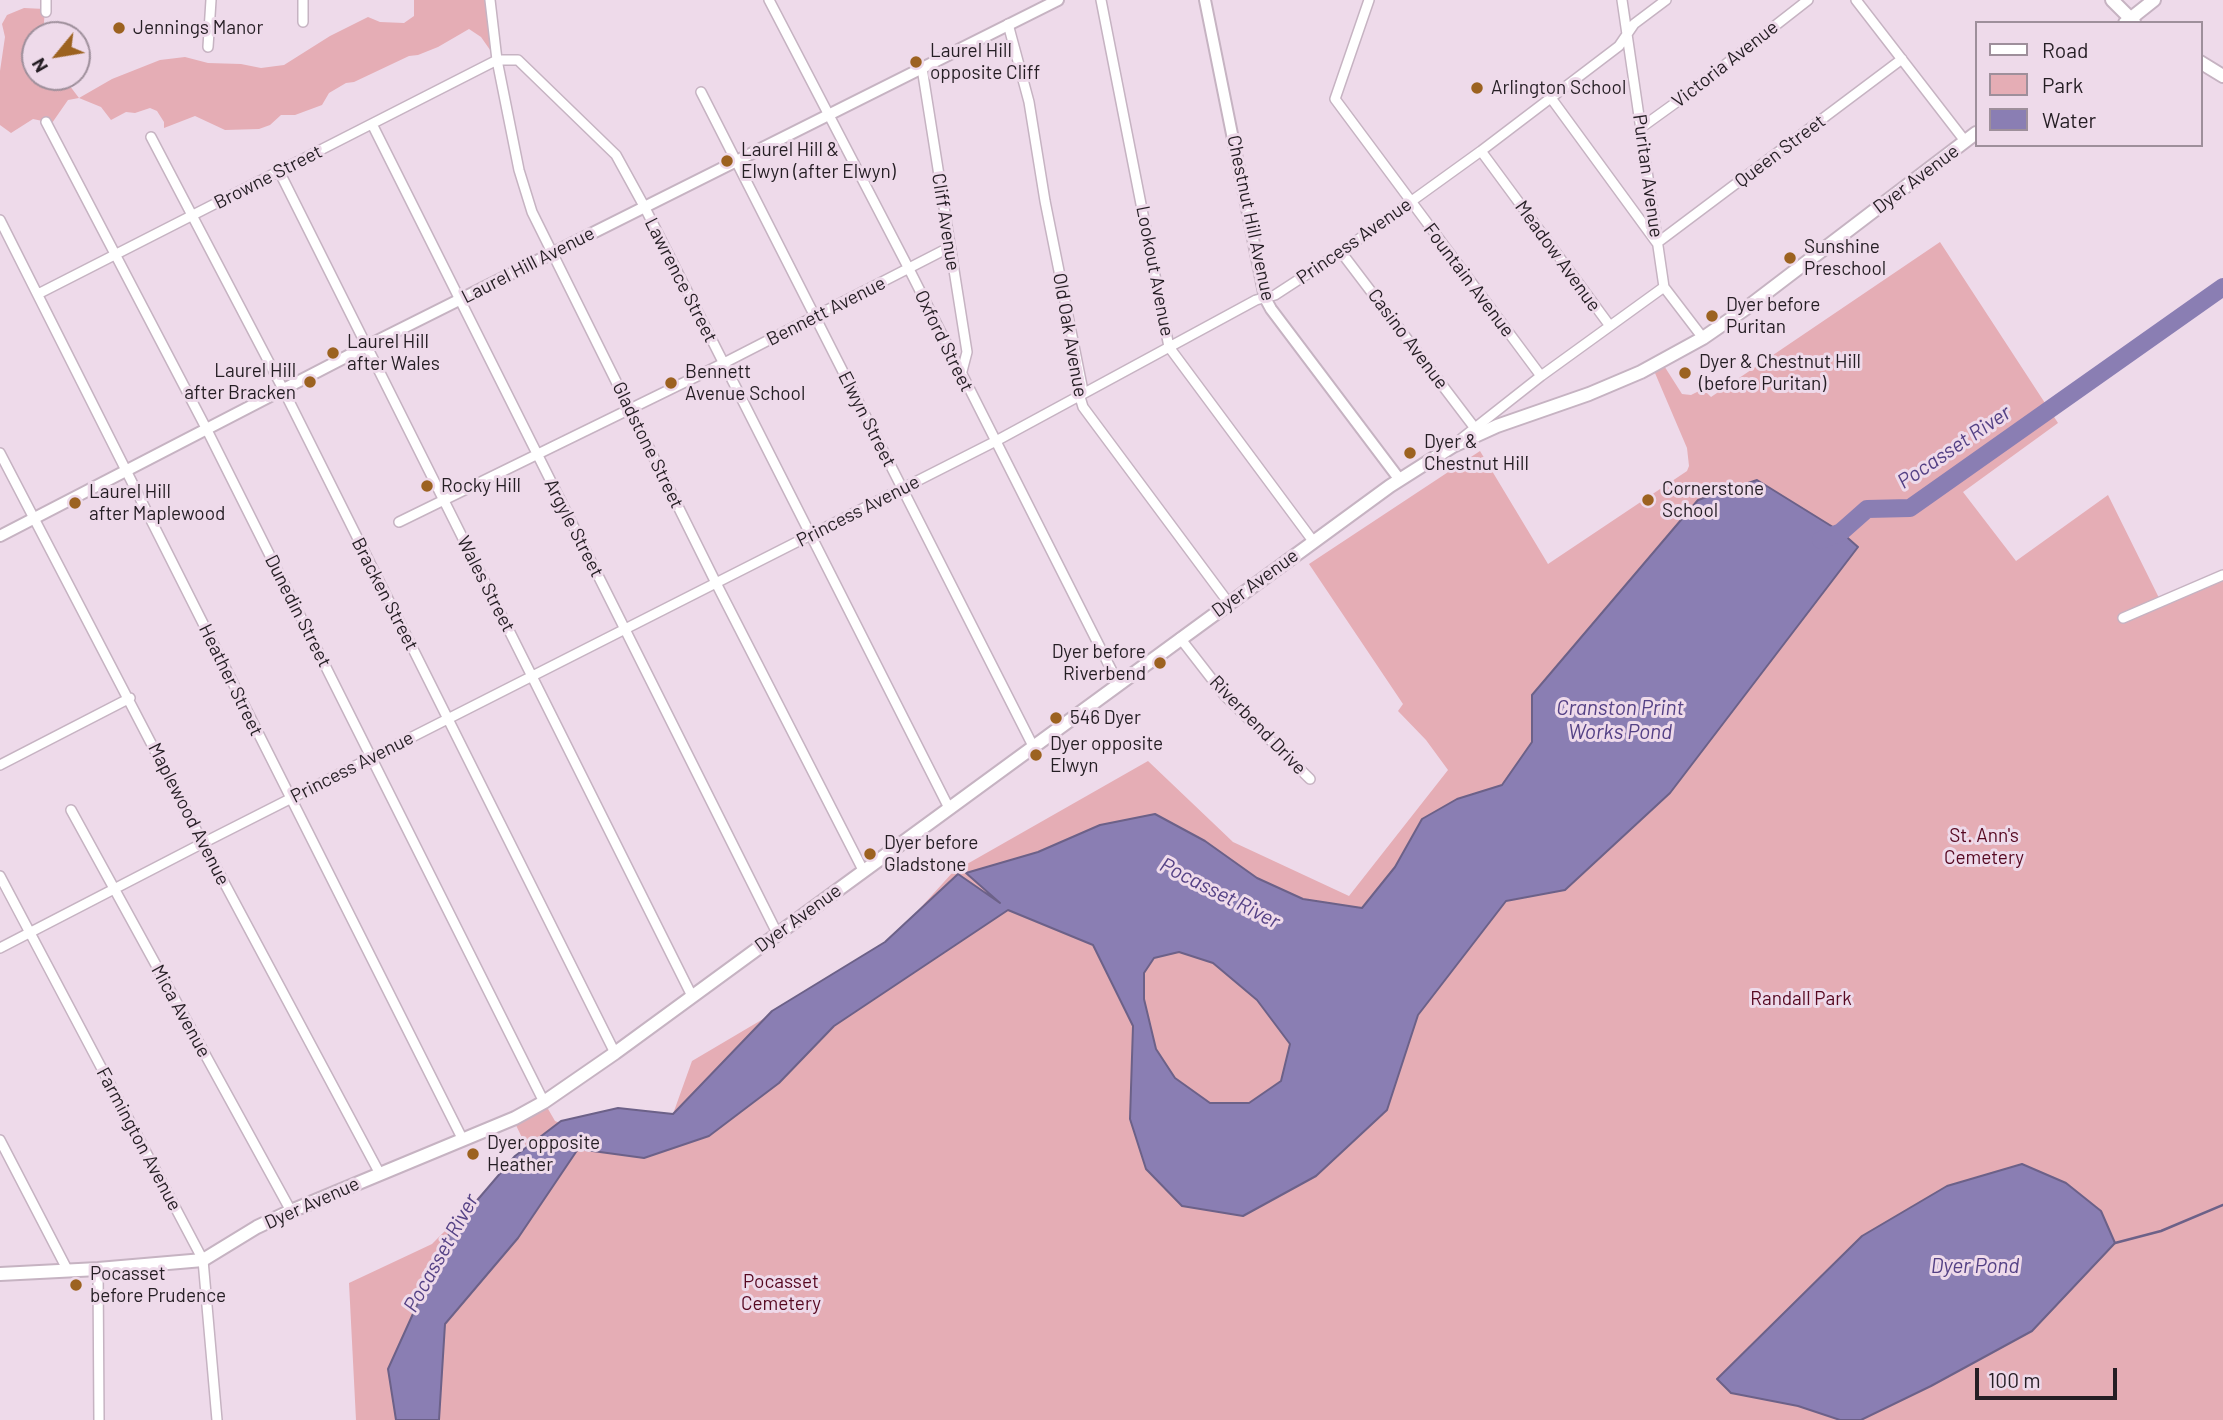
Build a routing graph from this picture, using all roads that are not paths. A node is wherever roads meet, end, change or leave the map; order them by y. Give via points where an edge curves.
1 (46, 0) edge
2 (211, 0) edge
3 (303, 0) edge
4 (490, 0) edge
5 (769, 0) edge
6 (1058, 0) edge
7 (1101, 0) edge
8 (1205, 0) edge
9 (1368, 0) edge
10 (1622, 0) edge
11 (1666, 0) edge
12 (1808, 0) edge
13 (1856, 0) edge
14 (2112, 0) edge
15 (2154, 0) edge
16 (46, 12) dead end
17 (2129, 21) edge
18 (2131, 21) edge
19 (303, 22) dead end
20 (1008, 24) junction
21 (1626, 35) junction
22 (208, 47) dead end
23 (1902, 58) junction
24 (497, 60) junction
25 (2202, 63) edge
26 (922, 68) junction
27 (2223, 76) edge
28 (701, 92) dead end
29 (1551, 98) junction
30 (828, 114) junction
31 (46, 122) dead end
32 (372, 124) junction
33 (1642, 127) junction
34 (1974, 134) edge
35 (151, 137) dead end
36 (1965, 142) junction
37 (1481, 150) junction
38 (736, 161) junction
39 (279, 171) junction
40 (1410, 202) junction
41 (644, 206) junction
42 (192, 215) junction
43 (0, 219) edge
44 (1657, 243) junction
45 (950, 247) junction
46 (1341, 252) junction
47 (115, 254) junction
48 (552, 254) junction
49 (909, 269) junction
50 (1664, 287) junction
51 (38, 294) junction
52 (1265, 298) junction
53 (460, 300) junction
54 (815, 317) junction
55 (1610, 326) junction
56 (1703, 338) junction
57 (367, 346) junction
58 (1169, 347) junction
59 (724, 363) junction
60 (961, 376) junction
61 (1541, 376) junction
62 (283, 389) junction
63 (1080, 397) junction
64 (631, 409) junction
65 (1474, 427) junction
66 (206, 428) junction
67 (996, 441) junction
68 (1453, 446) junction
69 (0, 453) edge
70 (538, 455) junction
71 (127, 470) junction
72 (1400, 480) junction
73 (902, 488) junction
74 (443, 498) junction
75 (34, 518) junction
76 (399, 522) dead end
77 (0, 536) edge
78 (811, 536) junction
79 (1313, 541) junction
80 (2223, 575) edge
81 (716, 583) junction
82 (1228, 602) junction
83 (2123, 618) dead end
84 (624, 628) junction
85 (1180, 638) junction
86 (532, 676) junction
87 (1118, 683) junction
88 (130, 698) junction
89 (447, 718) junction
90 (1033, 746) junction
91 (371, 757) junction
92 (0, 765) edge
93 (1310, 779) dead end
94 (290, 798) junction
95 (949, 808) junction
96 (71, 810) dead end
97 (203, 843) junction
98 (863, 870) junction
99 (0, 876) edge
100 (114, 889) junction
101 (30, 932) junction
102 (777, 933) junction
103 (0, 948) edge
104 (692, 996) junction
105 (615, 1053) junction
106 (544, 1102) junction
107 (0, 1140) edge
108 (463, 1140) junction
109 (380, 1174) junction
110 (291, 1211) junction
111 (203, 1260) junction
112 (92, 1269) junction
113 (68, 1271) junction
114 (0, 1274) edge
115 (99, 1420) edge
116 (217, 1420) edge

1 - 16 street
2 - 22 street
3 - 19 street
4 - 24 street, Gladstone Street
5 - 30 street, Oxford Street
6 - 20 street, Laurel Hill Avenue
7 - 58 street, Lookout Avenue
8 - 52 street, Chestnut Hill Avenue
9 - 40 street, Fountain Avenue via 1335,99
10 - 21 street, Puritan Avenue
11 - 21 street, Princess Avenue
12 - 33 street, Victoria Avenue
13 - 23 street
14 - 17 main road
15 - 18 main road
20 - 26 street, Laurel Hill Avenue
20 - 63 street, Old Oak Avenue via 1029,102 1082,386
21 - 29 street, Princess Avenue via 1619,46
21 - 33 street, Puritan Avenue
23 - 36 street
23 - 44 street, Queen Street
24 - 32 street, Browne Street
24 - 41 street, Lawrence Street via 518,60 615,155
24 - 48 street, Gladstone Street via 519,170
25 - 27 main road
26 - 30 street, Laurel Hill Avenue
26 - 45 street, Cliff Avenue
28 - 38 street, Elwyn Street
29 - 37 street, Princess Avenue
29 - 44 street
30 - 38 street, Laurel Hill Avenue
30 - 49 street, Oxford Street
31 - 47 street, Dunedin Street
32 - 39 street, Browne Street
32 - 53 street, Argyle Street
33 - 44 street, Puritan Avenue
34 - 36 main road, Dyer Avenue
35 - 42 street, Bracken Street
36 - 56 main road, Dyer Avenue
37 - 40 street, Princess Avenue
37 - 55 street, Meadow Avenue
38 - 41 street, Laurel Hill Avenue
38 - 54 street, Elwyn Street
39 - 42 street, Browne Street
39 - 57 street, Wales Street
40 - 46 street, Princess Avenue
40 - 61 street, Fountain Avenue
41 - 48 street, Laurel Hill Avenue
41 - 59 street, Lawrence Street
42 - 47 street, Browne Street
42 - 62 street, Bracken Street
43 - 51 street, Heather Street
44 - 50 street, Puritan Avenue
45 - 49 street, Bennett Avenue
45 - 60 street, Cliff Avenue via 967,352
46 - 52 street, Princess Avenue
46 - 65 street, Casino Avenue
47 - 51 street, Browne Street
47 - 66 street, Dunedin Street
48 - 53 street, Laurel Hill Avenue
48 - 64 street, Gladstone Street
49 - 54 street, Bennett Avenue
49 - 60 street, Oxford Street
50 - 55 street
50 - 56 street
51 - 71 street, Heather Street
52 - 58 street, Princess Avenue
52 - 72 street, Chestnut Hill Avenue
53 - 57 street, Laurel Hill Avenue
53 - 70 street, Argyle Street
54 - 59 street, Bennett Avenue
54 - 73 street, Elwyn Street
55 - 61 street, Meadow Avenue
56 - 68 main road, Dyer Avenue via 1641,372
57 - 62 street, Laurel Hill Avenue
57 - 74 street, Wales Street
58 - 63 street, Princess Avenue
58 - 79 street, Lookout Avenue
59 - 64 street, Bennett Avenue
59 - 78 street, Lawrence Street
60 - 67 street, Oxford Street
61 - 65 street, Dyer Avenue
62 - 66 street, Laurel Hill Avenue
62 - 89 street, Bracken Street
63 - 67 street, Princess Avenue
63 - 82 street, Old Oak Avenue
64 - 70 street, Bennett Avenue
64 - 81 street, Gladstone Street
65 - 68 street, Dyer Avenue
66 - 71 street, Laurel Hill Avenue
66 - 91 street, Dunedin Street
67 - 73 street, Princess Avenue
67 - 87 street, Oxford Street
68 - 72 main road, Dyer Avenue
69 - 75 street, Maplewood Avenue
70 - 74 street, Bennett Avenue
70 - 84 street, Argyle Street
71 - 75 street, Laurel Hill Avenue
71 - 94 street, Heather Street
72 - 79 main road, Dyer Avenue
73 - 78 street, Princess Avenue
73 - 90 street, Elwyn Street
74 - 76 street, Bennett Avenue
74 - 86 street, Wales Street
75 - 77 street, Laurel Hill Avenue
75 - 88 street, Maplewood Avenue
78 - 81 street, Princess Avenue
78 - 95 street, Lawrence Street
79 - 82 main road, Dyer Avenue
80 - 83 street
81 - 84 street, Princess Avenue
81 - 98 street, Gladstone Street
82 - 85 main road, Dyer Avenue
84 - 86 street, Princess Avenue
84 - 102 street, Argyle Street
85 - 87 main road, Dyer Avenue
85 - 93 street, Riverbend Drive via 1225,696
86 - 89 street, Princess Avenue
86 - 104 street, Wales Street
87 - 90 main road, Dyer Avenue
88 - 92 street
88 - 97 street, Maplewood Avenue
89 - 91 street, Princess Avenue
89 - 105 street, Bracken Street
90 - 95 main road, Dyer Avenue
91 - 94 street, Princess Avenue
91 - 106 street, Dunedin Street
94 - 97 street, Princess Avenue
94 - 108 street, Heather Street
95 - 98 main road, Dyer Avenue
96 - 100 street, Mica Avenue
97 - 100 street, Princess Avenue
97 - 109 street, Maplewood Avenue
98 - 102 main road, Dyer Avenue
99 - 101 street, Farmington Avenue
100 - 101 street, Princess Avenue
100 - 110 street, Mica Avenue
101 - 103 street, Princess Avenue
101 - 111 street, Farmington Avenue
102 - 104 main road, Dyer Avenue
104 - 105 main road, Dyer Avenue
105 - 106 main road, Dyer Avenue
106 - 108 main road, Dyer Avenue
107 - 113 street
108 - 109 main road, Dyer Avenue
109 - 110 main road, Dyer Avenue
110 - 111 main road, Dyer Avenue
111 - 112 main road, Dyer Avenue
111 - 116 street, Farmington Avenue
112 - 113 main road, Dyer Avenue
112 - 115 street
113 - 114 main road, Dyer Avenue

